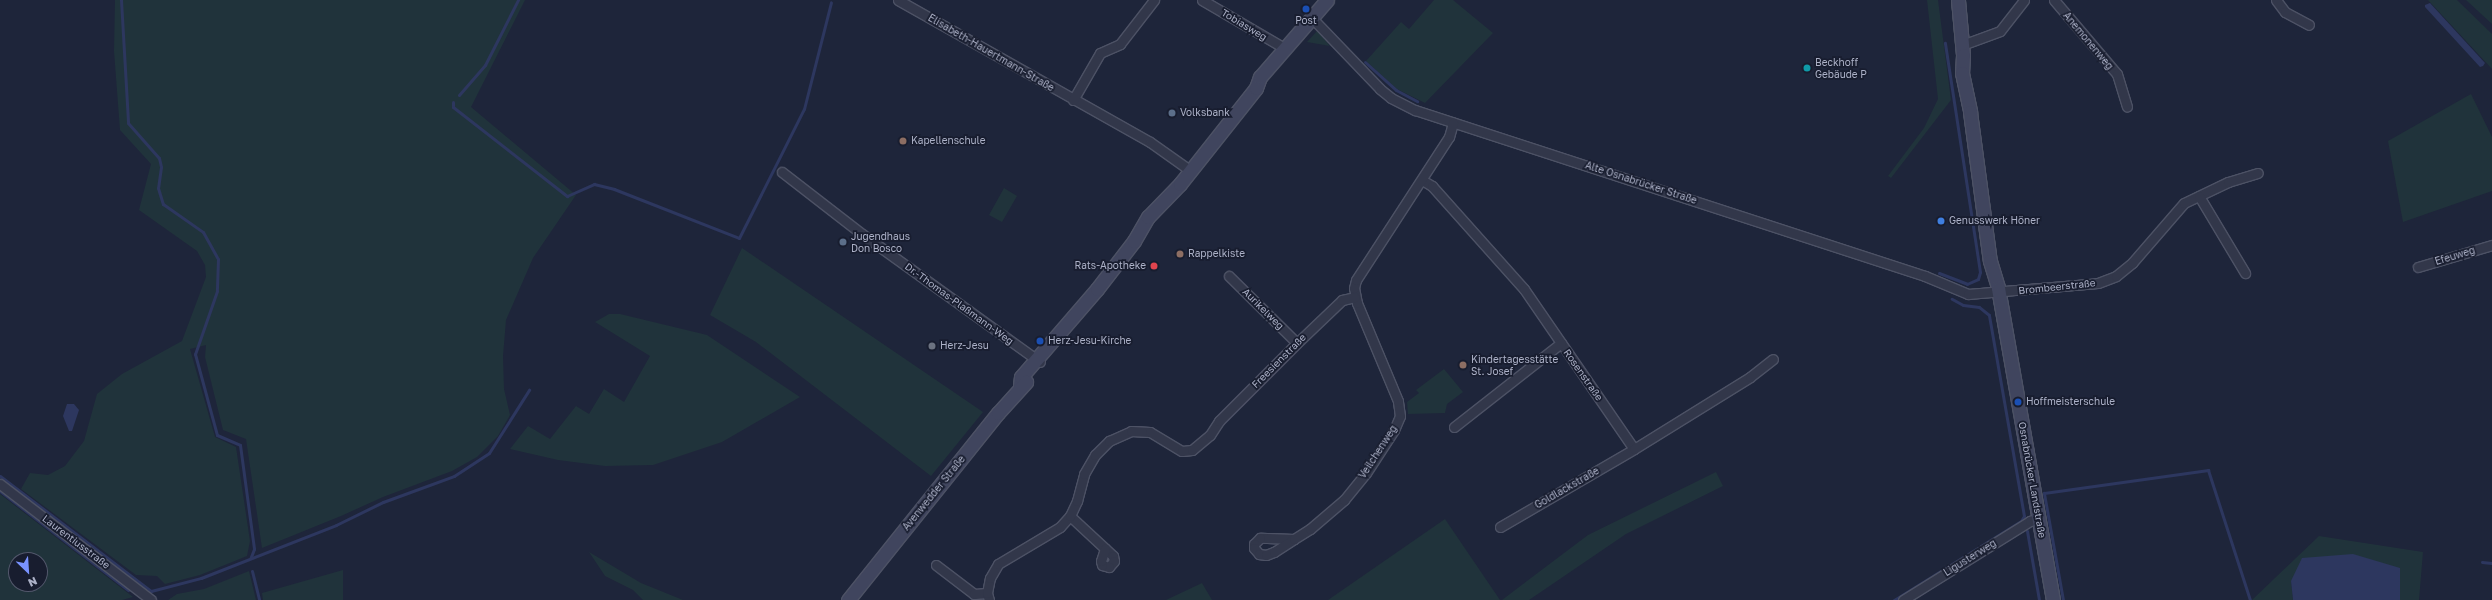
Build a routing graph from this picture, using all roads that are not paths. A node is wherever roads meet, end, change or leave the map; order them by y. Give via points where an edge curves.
1 (898, 0) edge
2 (1154, 0) edge
3 (1202, 0) edge
4 (1327, 0) edge
5 (1958, 0) edge
6 (2024, 0) edge
7 (2054, 0) edge
8 (2276, 0) edge
9 (910, 3) edge
10 (1312, 18) junction
11 (2309, 25) dead end
12 (1962, 50) junction
13 (1285, 51) junction
14 (1073, 100) junction
15 (2127, 106) dead end
16 (1453, 122) junction
17 (1191, 171) junction
18 (782, 172) dead end
19 (2258, 173) dead end
20 (1422, 180) junction
21 (2199, 196) junction
22 (2492, 244) edge
23 (2418, 266) dead end
24 (2245, 273) dead end
25 (1229, 276) dead end
26 (1998, 291) junction
27 (1354, 297) junction
28 (1297, 343) junction
29 (1561, 343) junction
30 (1773, 360) dead end
31 (1039, 361) junction
32 (1454, 427) dead end
33 (1634, 449) junction
34 (0, 484) edge
35 (1070, 516) junction
36 (2038, 519) junction
37 (1500, 527) dead end
38 (1294, 539) dead end
39 (1105, 549) dead end
40 (936, 565) dead end
41 (988, 597) edge
42 (151, 600) edge
43 (848, 600) edge
44 (1903, 600) edge
45 (2053, 600) edge

1 - 9 street, Elisabeth-Hauertmann-Straße
2 - 14 street via 1120,44 1100,53
3 - 13 street, Tobiasweg
4 - 10 main road, Avenwedder Straße
5 - 12 main road, Osnabrücker Landstraße
6 - 12 street via 2000,31
7 - 15 street, Anemonenweg via 2117,74
8 - 11 street via 2285,12
9 - 14 street, Elisabeth-Hauertmann-Straße
10 - 13 main road, Avenwedder Straße
10 - 16 street, Alte Osnabrücker Straße via 1390,98 1414,110
12 - 26 main road, Osnabrücker Landstraße via 1971,79 1970,112 1987,226 1998,256
13 - 17 main road, Avenwedder Straße via 1260,77 1256,88
14 - 17 street, Elisabeth-Hauertmann-Straße via 1150,142
16 - 20 street via 1449,137
16 - 26 street, Alte Osnabrücker Straße via 1925,276 1968,294
17 - 31 main road, Avenwedder Straße via 1152,212 1134,241
18 - 31 street, Dr.-Thomas-Plaßmann-Weg via 862,234
19 - 21 street, Brombeerstraße via 2228,182
20 - 27 street via 1356,280
20 - 29 street, Rosenstraße via 1432,186 1524,288
21 - 24 street
21 - 26 street, Brombeerstraße via 2184,203 2132,264 2116,276 2098,283
22 - 23 street, Efeuweg
25 - 28 street, Aurikelweg
26 - 36 main road, Osnabrücker Landstraße
27 - 28 street, Freesienstraße via 1342,300
27 - 38 street, Veilchenweg via 1398,400 1400,416 1394,430 1366,473 1344,500
28 - 35 street, Freesienstraße via 1219,421 1210,435 1192,450 1182,451 1150,432 1131,431 1109,440 1095,455 1084,474
29 - 32 street
29 - 33 street, Rosenstraße
30 - 33 street
31 - 43 main road, Avenwedder Straße
33 - 37 street, Goldlackstraße
34 - 42 street, Laurentiusstraße
35 - 39 street
35 - 41 street, Freesienstraße via 1050,535 1009,555 998,564 990,578
36 - 44 street, Ligusterweg via 2030,521
36 - 45 main road, Osnabrücker Landstraße
40 - 41 street, Freesienstraße via 974,594

